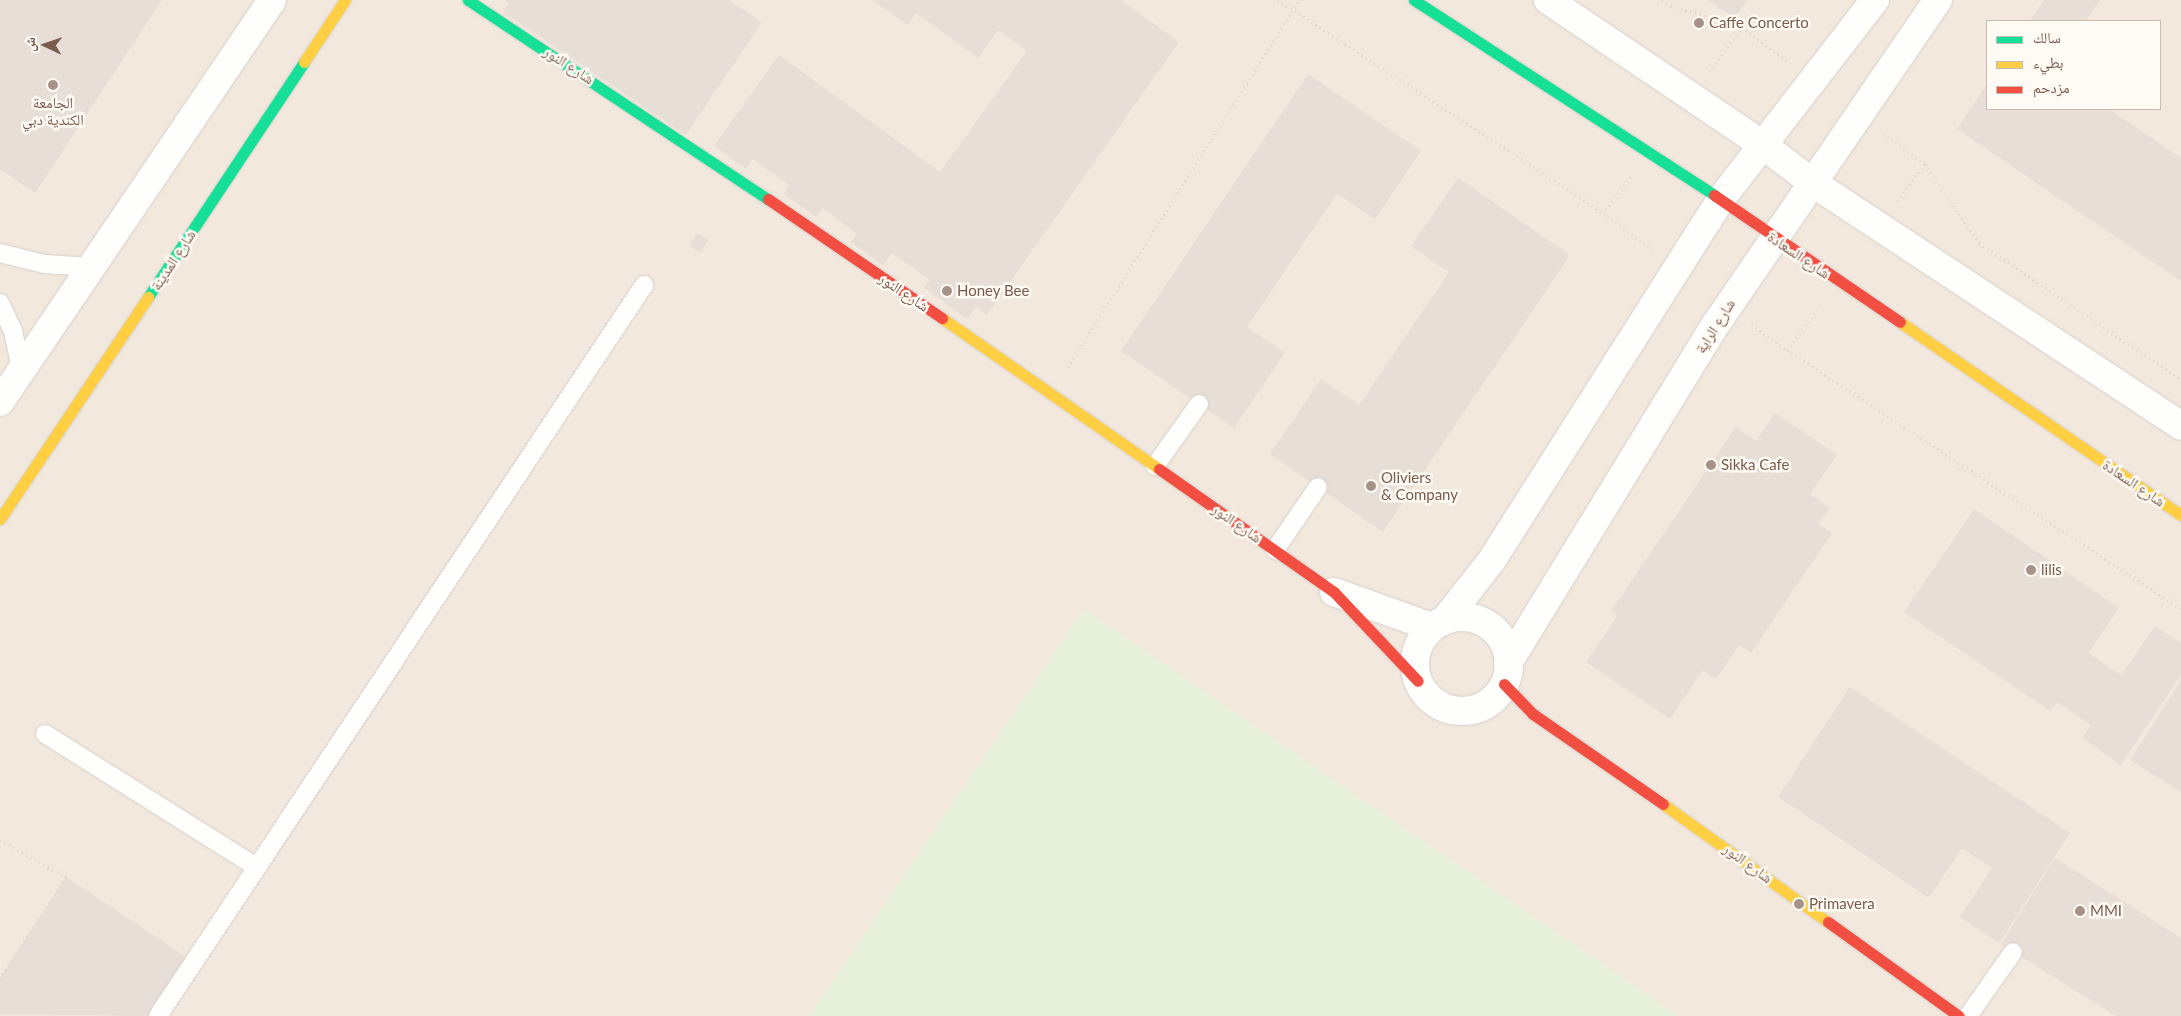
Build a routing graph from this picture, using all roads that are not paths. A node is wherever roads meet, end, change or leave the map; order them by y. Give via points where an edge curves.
1 (272, 0) edge
2 (468, 0) edge
3 (1414, 0) edge
4 (1548, 0) edge
5 (1875, 0) edge
6 (1938, 0) edge
7 (348, 3) edge
8 (1763, 145) junction
9 (1813, 183) junction
10 (1721, 199) junction
11 (1773, 237) junction
12 (0, 253) edge
13 (91, 267) junction
14 (644, 284) dead end
15 (0, 303) edge
16 (22, 370) junction
17 (0, 402) edge
18 (1199, 404) dead end
19 (2181, 426) edge
20 (1155, 466) junction
21 (1318, 487) dead end
22 (2181, 515) edge
23 (0, 519) edge
24 (1276, 550) junction
25 (1334, 592) junction
26 (1439, 624) junction
27 (1418, 681) junction
28 (1500, 683) junction
29 (1534, 714) joint
30 (45, 734) dead end
31 (256, 868) junction
32 (2013, 952) dead end
33 (158, 1016) edge
34 (1959, 1016) edge
35 (1968, 1016) edge

1 - 13 street
2 - 20 street, شارع النور via 623,100
3 - 10 street, شارع السعادة
4 - 8 street
5 - 8 street
6 - 9 street, شارع الراية
7 - 23 street, شارع المدينة
8 - 9 street
8 - 10 street
9 - 11 street, شارع الراية
9 - 19 street
10 - 11 street, شارع السعادة
10 - 26 street via 1492,560
11 - 22 street, شارع السعادة
11 - 28 street, شارع الراية
12 - 13 lane via 44,264
13 - 16 street
14 - 31 lane
15 - 16 lane via 13,331
16 - 17 street
18 - 20 lane
20 - 24 street, شارع النور
21 - 24 lane
24 - 25 street, شارع النور
25 - 26 street
25 - 27 street, شارع النور
26 - 27 street via 1422,638 1416,652 1414,666
26 - 28 street via 1474,618 1488,625 1506,648
27 - 28 street via 1424,693 1448,709 1462,712
28 - 29 street, شارع النور
29 - 34 street, شارع النور
30 - 31 lane
31 - 33 lane
32 - 35 lane

